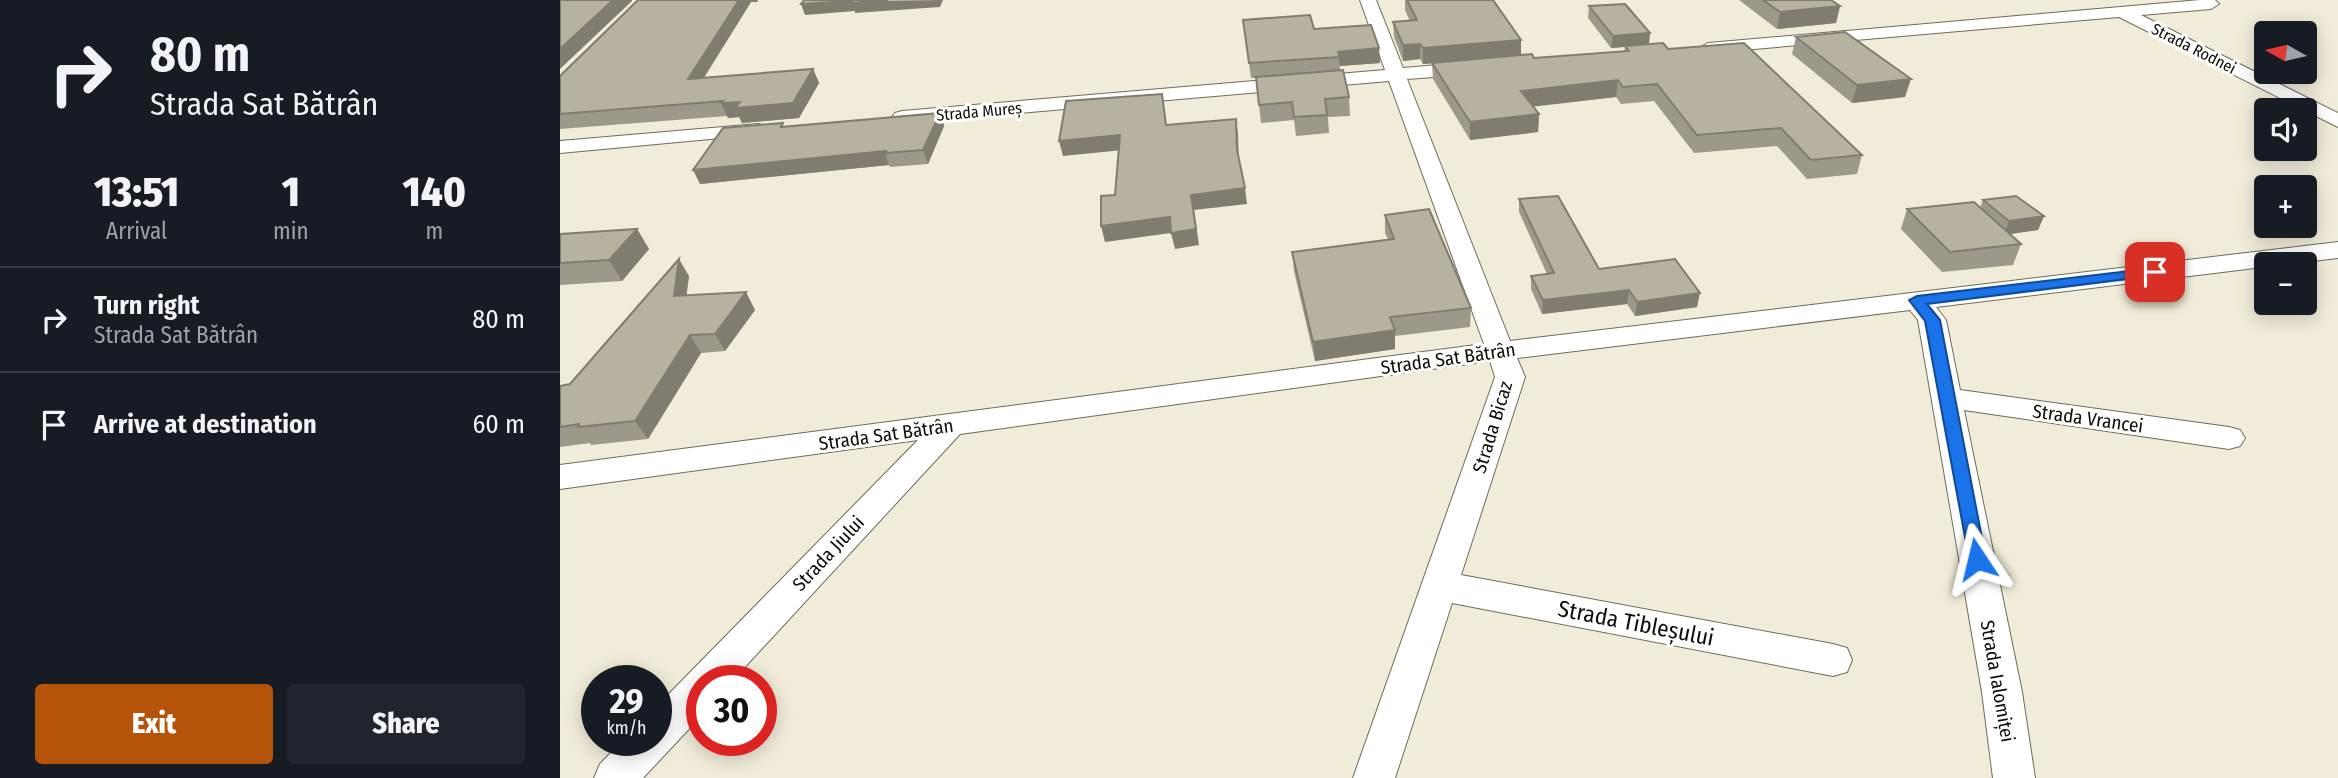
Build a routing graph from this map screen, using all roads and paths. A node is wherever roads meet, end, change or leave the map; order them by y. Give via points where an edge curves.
1 (1368, 0) edge
2 (2211, 4) dead end
3 (2016, 7) dead end
4 (2124, 13) junction
5 (2039, 21) junction
6 (1692, 50) edge
7 (1491, 67) edge
8 (1398, 75) junction
9 (888, 119) edge
10 (2338, 121) edge
11 (779, 128) edge
12 (560, 147) edge
13 (2338, 250) edge
14 (1917, 300) junction
15 (1499, 351) junction
16 (1947, 398) junction
17 (949, 426) junction
18 (2229, 438) dead end
19 (560, 477) edge
20 (1440, 586) junction
21 (1833, 660) dead end
22 (722, 665) edge
23 (686, 704) edge
24 (672, 718) edge
25 (636, 756) edge
26 (615, 778) edge
27 (1374, 778) edge
28 (2014, 778) edge

1 - 8 street, Strada Bicaz
2 - 4 street
3 - 5 street
4 - 5 street
4 - 10 street, Strada Rodnei
5 - 6 street
7 - 8 street, Strada Mureș
8 - 9 street, Strada Mureș
8 - 15 street, Strada Bicaz
11 - 12 street
13 - 14 street, Strada Sat Bătrân
14 - 15 street, Strada Sat Bătrân
14 - 16 street, Strada Ialomiței via 1932,320
15 - 17 street, Strada Sat Bătrân
15 - 20 street, Strada Bicaz via 1510,377
16 - 18 street, Strada Vrancei
16 - 28 street, Strada Ialomiței
17 - 19 street, Strada Sat Bătrân
17 - 22 street, Strada Jiului
20 - 21 street, Strada Tibleșului
20 - 27 street, Strada Bicaz
23 - 24 street
25 - 26 street

